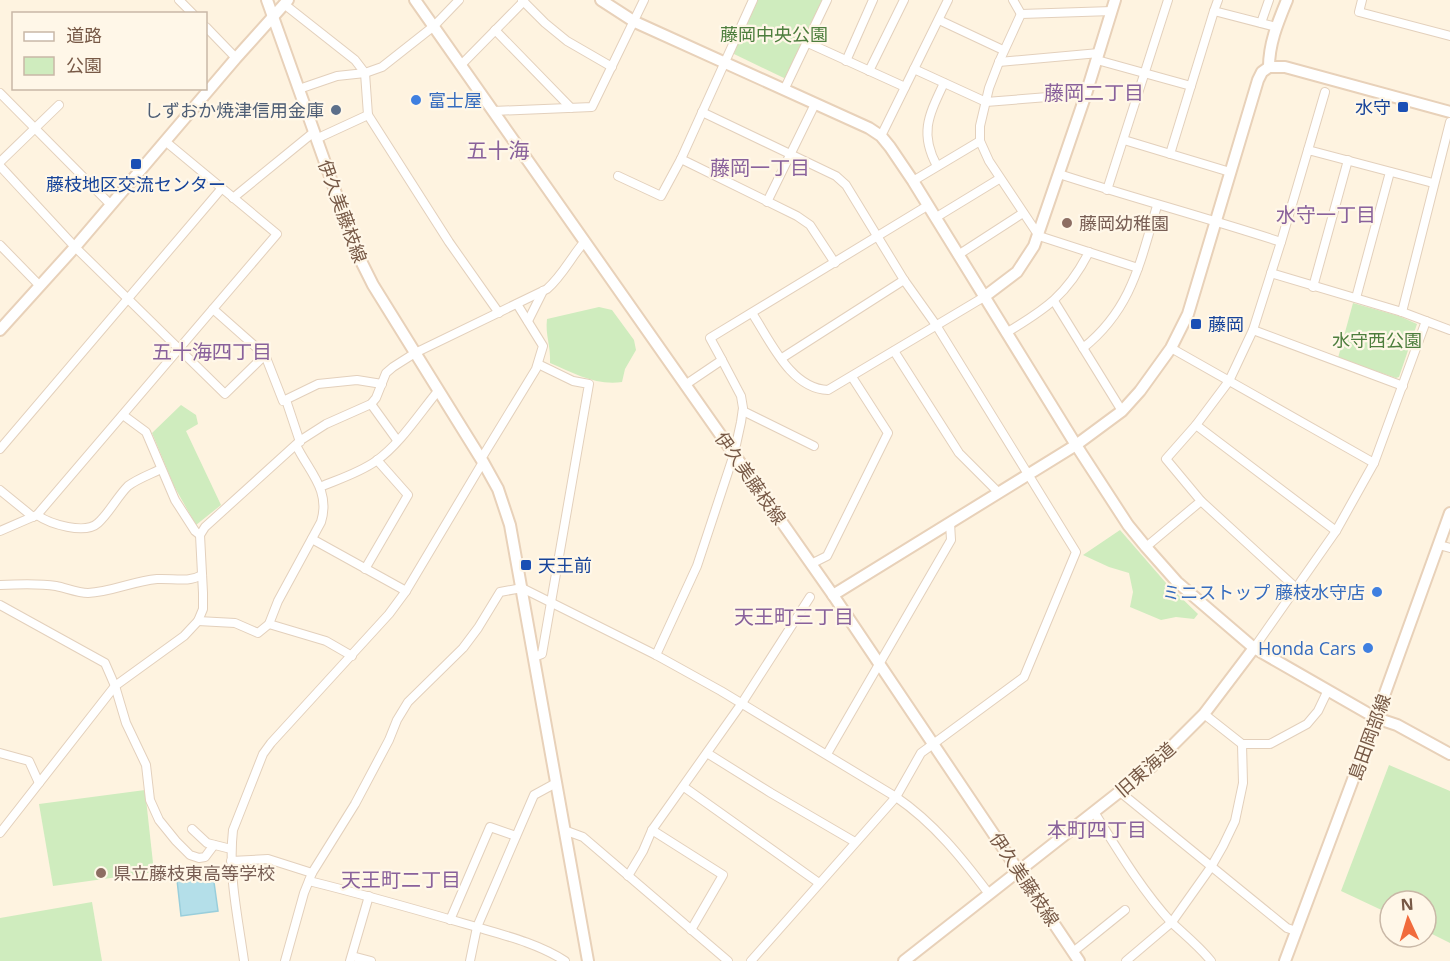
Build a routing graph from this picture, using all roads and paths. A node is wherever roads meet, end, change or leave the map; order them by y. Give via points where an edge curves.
1 (179, 0) edge
2 (267, 0) edge
3 (415, 0) edge
4 (459, 0) edge
5 (601, 0) edge
6 (645, 0) edge
7 (753, 0) edge
8 (827, 0) edge
9 (873, 0) edge
10 (903, 0) edge
11 (948, 0) edge
12 (1013, 0) edge
13 (1168, 0) edge
14 (1218, 0) edge
15 (1269, 0) edge
16 (1287, 0) edge
17 (1362, 0) edge
18 (523, 1) edge
19 (286, 2) edge
20 (1114, 5) edge
21 (1215, 11) junction
22 (191, 12) edge
23 (1020, 14) junction
24 (273, 16) junction
25 (939, 20) junction
26 (635, 22) junction
27 (1261, 23) junction
28 (434, 26) junction
29 (1276, 27) junction
30 (207, 28) edge
31 (495, 30) junction
32 (1450, 36) edge
33 (808, 44) junction
34 (1003, 51) junction
35 (1098, 56) junction
36 (236, 58) junction
37 (846, 61) junction
38 (999, 62) junction
39 (724, 63) junction
40 (461, 65) junction
41 (612, 67) junction
42 (1269, 67) junction
43 (914, 69) junction
44 (869, 71) junction
45 (365, 73) junction
46 (1145, 73) junction
47 (944, 83) junction
48 (1191, 86) junction
49 (905, 87) junction
50 (299, 89) junction
51 (784, 90) junction
52 (1324, 92) dead end
53 (0, 93) edge
54 (1086, 94) junction
55 (986, 102) junction
56 (815, 104) junction
57 (59, 105) dead end
58 (571, 108) junction
59 (493, 111) junction
60 (702, 112) junction
61 (1450, 112) edge
62 (368, 115) junction
63 (1450, 122) edge
64 (35, 128) junction
65 (315, 135) junction
66 (881, 136) junction
67 (1124, 140) junction
68 (165, 141) junction
69 (980, 141) junction
70 (1308, 150) junction
71 (791, 153) junction
72 (1170, 154) junction
73 (681, 159) junction
74 (1348, 160) junction
75 (0, 164) edge
76 (937, 166) junction
77 (1390, 171) junction
78 (1230, 172) junction
79 (1059, 174) junction
80 (618, 176) dead end
81 (999, 179) junction
82 (913, 181) junction
83 (1433, 183) junction
84 (222, 188) junction
85 (1107, 190) junction
86 (233, 198) junction
87 (767, 202) junction
88 (111, 204) junction
89 (927, 206) junction
90 (1157, 206) junction
91 (1023, 213) junction
92 (935, 218) junction
93 (1216, 221) junction
94 (878, 236) junction
95 (1039, 236) junction
96 (585, 240) junction
97 (1281, 242) junction
98 (75, 247) junction
99 (1, 249) edge
100 (1089, 252) junction
101 (958, 255) junction
102 (835, 263) junction
103 (1138, 268) junction
104 (1270, 273) junction
105 (904, 280) junction
106 (39, 285) junction
107 (1313, 286) junction
108 (543, 291) junction
109 (984, 297) junction
110 (127, 298) junction
111 (1356, 298) junction
112 (1054, 301) junction
113 (517, 304) junction
114 (213, 309) junction
115 (1402, 312) junction
116 (499, 313) junction
117 (752, 313) junction
118 (528, 321) junction
119 (1426, 321) junction
120 (936, 325) junction
121 (0, 330) edge
122 (1253, 330) junction
123 (1450, 330) edge
124 (1006, 333) junction
125 (1083, 348) junction
126 (1171, 348) junction
127 (179, 350) junction
128 (894, 351) junction
129 (415, 353) junction
130 (265, 355) junction
131 (782, 358) junction
132 (722, 360) junction
133 (538, 364) junction
134 (852, 377) junction
135 (1228, 381) junction
136 (382, 384) junction
137 (685, 385) junction
138 (1403, 386) junction
139 (438, 391) junction
140 (286, 400) junction
141 (371, 404) junction
142 (742, 411) junction
143 (1122, 411) junction
144 (123, 415) junction
145 (1196, 425) junction
146 (397, 440) junction
147 (298, 443) junction
148 (1076, 445) junction
149 (814, 446) dead end
150 (0, 449) edge
151 (734, 454) junction
152 (378, 460) junction
153 (482, 461) junction
154 (1374, 463) junction
155 (161, 469) junction
156 (1028, 476) junction
157 (320, 487) junction
158 (0, 490) edge
159 (999, 494) junction
160 (1201, 501) junction
161 (1450, 513) edge
162 (35, 516) junction
163 (950, 523) junction
164 (0, 531) edge
165 (1336, 531) junction
166 (200, 535) junction
167 (312, 539) junction
168 (1444, 546) edge
169 (1146, 547) junction
170 (811, 564) junction
171 (365, 569) junction
172 (202, 575) junction
173 (0, 585) edge
174 (1295, 587) junction
175 (522, 588) junction
176 (406, 591) junction
177 (833, 595) junction
178 (810, 597) dead end
179 (552, 602) junction
180 (0, 605) edge
181 (198, 621) junction
182 (269, 624) junction
183 (1254, 648) junction
184 (656, 655) junction
185 (352, 656) junction
186 (534, 657) junction
187 (879, 663) junction
188 (115, 686) junction
189 (1328, 690) junction
190 (742, 703) junction
191 (1204, 714) junction
192 (1376, 718) junction
193 (934, 744) junction
194 (1242, 744) junction
195 (0, 753) edge
196 (707, 753) junction
197 (827, 754) junction
198 (1450, 754) edge
199 (39, 783) junction
200 (556, 783) junction
201 (684, 787) junction
202 (1120, 792) junction
203 (896, 797) junction
204 (1094, 812) junction
205 (192, 829) dead end
206 (564, 830) junction
207 (652, 830) junction
208 (0, 833) edge
209 (516, 837) junction
210 (855, 842) junction
211 (214, 845) junction
212 (231, 849) junction
213 (231, 861) junction
214 (1211, 867) junction
215 (1019, 871) junction
216 (628, 876) junction
217 (310, 877) junction
218 (819, 883) junction
219 (989, 894) junction
220 (369, 896) junction
221 (1125, 910) dead end
222 (450, 920) junction
223 (1172, 922) junction
224 (477, 927) junction
225 (691, 930) junction
226 (1296, 931) junction
227 (1076, 957) edge
228 (351, 958) edge
229 (244, 961) edge
230 (285, 961) edge
231 (370, 961) edge
232 (470, 961) edge
233 (565, 961) edge
234 (588, 961) edge
235 (728, 961) edge
236 (751, 961) edge
237 (904, 961) edge
238 (1126, 961) edge
239 (1210, 961) edge
240 (1285, 961) edge

1 - 22 street
2 - 24 street, 伊久美藤枝線
3 - 28 street, 伊久美藤枝線
4 - 28 street
5 - 26 street
6 - 26 street
7 - 39 street
8 - 33 street
9 - 37 street
10 - 44 street
11 - 25 street
12 - 23 street
13 - 46 street
14 - 21 street
15 - 27 street
16 - 29 street
17 - 32 street via 1359,12
18 - 31 street
18 - 41 street via 567,41
19 - 24 street
19 - 45 street
20 - 23 street
20 - 35 street
21 - 27 street
21 - 48 street
23 - 34 street
24 - 36 street
24 - 50 street, 伊久美藤枝線
25 - 34 street
25 - 43 street
26 - 39 street
26 - 41 street
27 - 29 street
28 - 40 street, 伊久美藤枝線
28 - 45 street via 396,58
29 - 42 street
30 - 36 street
31 - 40 street
31 - 58 street
33 - 37 street
33 - 51 street
34 - 38 street
35 - 38 street
35 - 46 street
35 - 54 street
36 - 68 street
37 - 44 street
38 - 55 street
39 - 51 street
39 - 60 street
40 - 59 street, 伊久美藤枝線
41 - 58 street via 592,107
42 - 61 street via 1285,67
42 - 78 street via 1258,80
43 - 47 street
43 - 49 street
44 - 49 street
45 - 50 street via 337,76
45 - 62 street
46 - 48 street
46 - 67 street
47 - 55 street
47 - 76 street via 927,122 928,146
48 - 72 street
49 - 66 street
50 - 65 street, 伊久美藤枝線
51 - 56 street
52 - 70 street
53 - 64 street
54 - 55 street
54 - 79 street
55 - 69 street
56 - 66 street
56 - 71 street
57 - 64 street
58 - 59 street
59 - 96 street, 伊久美藤枝線
60 - 71 street
60 - 73 street
62 - 65 street
62 - 116 street
63 - 83 street
64 - 75 street
64 - 88 street
65 - 86 street
65 - 129 street, 伊久美藤枝線 via 358,255
66 - 82 street
67 - 72 street
67 - 85 street
68 - 84 street
68 - 88 street
69 - 76 street
69 - 81 street
70 - 74 street
70 - 97 street
71 - 87 street
71 - 94 street via 846,185
72 - 78 street
73 - 80 street via 661,196
73 - 87 street
74 - 77 street
74 - 107 street
75 - 98 street
76 - 82 street
77 - 83 street
77 - 111 street
78 - 93 street
79 - 85 street
79 - 95 street
81 - 91 street
81 - 92 street
82 - 89 street
83 - 115 street
84 - 86 street
84 - 110 street
85 - 90 street
86 - 114 street via 277,234
87 - 102 street via 810,225
88 - 98 street
89 - 92 street
89 - 94 street
90 - 93 street
90 - 103 street
91 - 95 street
91 - 101 street
92 - 101 street
93 - 97 street
93 - 126 street via 1188,314
94 - 102 street
94 - 105 street
95 - 100 street
95 - 109 street via 1017,272
96 - 108 street via 560,278
96 - 137 street, 伊久美藤枝線
97 - 104 street
98 - 106 street
98 - 110 street
99 - 106 street
100 - 103 street
100 - 112 street via 1078,274
101 - 109 street
102 - 117 street
103 - 125 street via 1129,294 1117,312
104 - 107 street
104 - 122 street
105 - 120 street
105 - 131 street
106 - 121 street
107 - 111 street
108 - 113 street
108 - 118 street
109 - 120 street
109 - 124 street
110 - 127 street
110 - 150 street
111 - 115 street
112 - 124 street
112 - 125 street
113 - 116 street
113 - 118 street
114 - 127 street
114 - 130 street
115 - 119 street
116 - 129 street
117 - 131 street
117 - 132 street via 710,338
118 - 133 street via 543,346
119 - 123 street
119 - 138 street
120 - 128 street
120 - 156 street
122 - 135 street
122 - 138 street
124 - 148 street
125 - 143 street
126 - 135 street
126 - 143 street
127 - 130 street via 225,394
127 - 144 street
128 - 134 street
128 - 159 street via 959,453
129 - 136 street via 393,367
129 - 139 street, 伊久美藤枝線
130 - 140 street via 283,401
131 - 134 street via 792,374 816,390 828,390
132 - 137 street
132 - 142 street via 741,396
133 - 153 street
133 - 179 street via 573,381 590,384
134 - 170 street via 888,434 827,556
135 - 145 street
135 - 154 street
136 - 140 street via 357,380 318,384
136 - 141 street
137 - 151 street, 伊久美藤枝線
138 - 154 street
139 - 146 street
139 - 153 street, 伊久美藤枝線
140 - 147 street
141 - 146 street
141 - 147 street via 326,424
142 - 149 street
142 - 151 street
143 - 148 street
144 - 155 street via 146,432
144 - 162 street
145 - 160 street via 1166,459
145 - 165 street
146 - 152 street
147 - 157 street
147 - 166 street
148 - 156 street
148 - 169 street
151 - 170 street, 伊久美藤枝線
151 - 184 street via 697,566
152 - 157 street
152 - 171 street via 408,495
153 - 175 street, 伊久美藤枝線 via 498,489 510,525
153 - 176 street
154 - 165 street
155 - 162 street via 129,485 97,525 64,526
155 - 166 street via 175,500
156 - 159 street
156 - 193 street via 1076,552 1024,677
157 - 167 street via 325,510
158 - 162 street
159 - 163 street
160 - 169 street
160 - 174 street
161 - 168 street, 島田岡部線
162 - 164 street
163 - 177 street
163 - 187 street via 951,540
165 - 174 street
166 - 172 street
167 - 171 street
167 - 182 street
168 - 192 street, 島田岡部線
169 - 183 street via 1177,582
170 - 177 street, 伊久美藤枝線
171 - 176 street
172 - 173 street via 193,580 158,579 85,593 54,586
172 - 181 street
174 - 183 street
175 - 179 street
175 - 186 street, 伊久美藤枝線
175 - 217 street via 500,592 464,648 408,702 355,804
176 - 185 street
177 - 187 street, 伊久美藤枝線
178 - 190 street
179 - 184 street
179 - 186 street via 542,654
180 - 188 street via 105,663
181 - 182 street via 235,623 258,633
181 - 188 street via 184,636
182 - 185 street via 326,641
183 - 189 street
183 - 191 street, 旧東海道
184 - 190 street
185 - 212 street via 263,754 232,830
186 - 200 street, 伊久美藤枝線
187 - 193 street, 伊久美藤枝線
187 - 197 street
188 - 199 street
188 - 211 street via 126,723 146,765 150,800 159,820 190,855 205,857
189 - 192 street
189 - 194 street via 1318,711 1306,724 1270,744
190 - 196 street
190 - 197 street
191 - 194 street
191 - 202 street, 旧東海道
192 - 198 street via 1397,724
192 - 226 street, 島田岡部線
193 - 203 street via 921,753
193 - 215 street, 伊久美藤枝線
194 - 214 street via 1243,783 1235,820
195 - 199 street via 29,761
196 - 201 street
196 - 210 street
197 - 203 street
199 - 208 street
200 - 206 street, 伊久美藤枝線
200 - 209 street via 534,795
201 - 207 street
201 - 218 street
202 - 204 street, 旧東海道
202 - 214 street
203 - 210 street
203 - 219 street via 962,857
204 - 215 street, 旧東海道
204 - 223 street via 1139,882
205 - 211 street
206 - 216 street via 583,837
206 - 234 street, 伊久美藤枝線
207 - 216 street
207 - 225 street via 723,876
209 - 222 street via 490,827
209 - 224 street
210 - 218 street
211 - 212 street
212 - 213 street
213 - 217 street via 268,859
213 - 229 street
214 - 223 street
214 - 226 street via 1287,928
215 - 219 street, 旧東海道
215 - 227 street, 伊久美藤枝線
216 - 225 street
217 - 220 street
217 - 230 street
218 - 236 street
219 - 237 street, 旧東海道
220 - 222 street
220 - 228 street
221 - 227 street
222 - 224 street
223 - 238 street
223 - 239 street
224 - 232 street
224 - 233 street via 544,949
225 - 235 street
226 - 240 street, 島田岡部線
228 - 231 street

